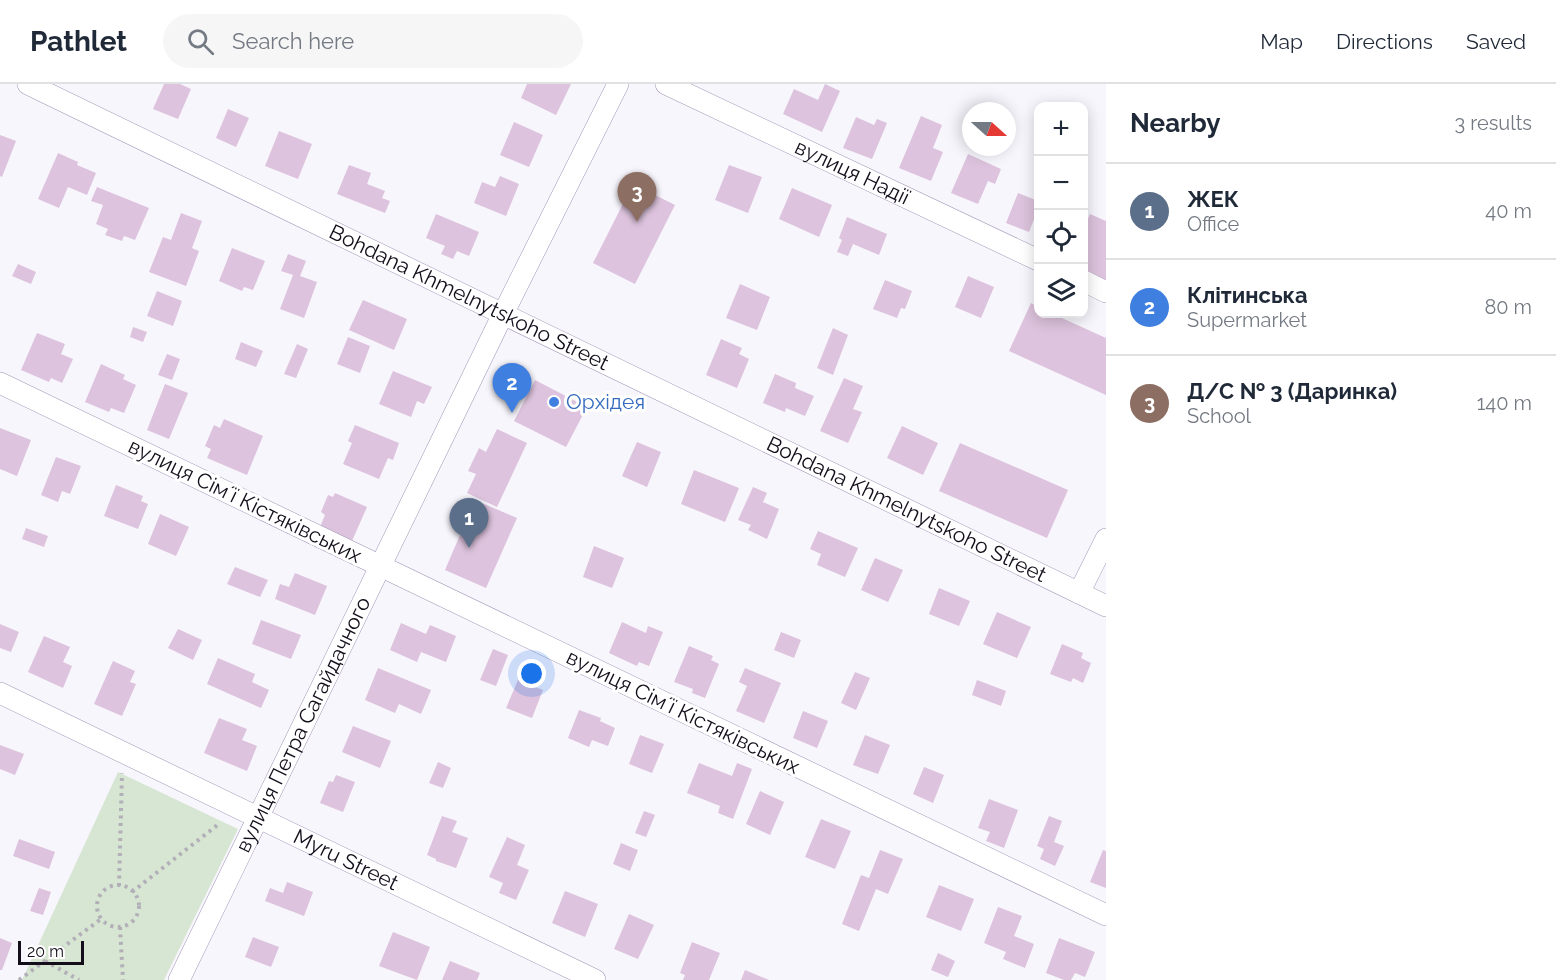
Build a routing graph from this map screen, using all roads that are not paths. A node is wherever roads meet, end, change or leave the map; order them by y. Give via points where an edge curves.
1 (28, 84) edge
2 (618, 84) edge
3 (666, 84) edge
4 (1034, 258) edge
5 (1088, 283) edge
6 (1106, 292) edge
7 (503, 314) junction
8 (0, 383) edge
9 (1106, 539) edge
10 (381, 566) junction
11 (1079, 593) junction
12 (1106, 606) edge
13 (0, 693) edge
14 (258, 817) junction
15 (1106, 915) edge
16 (179, 980) edge
17 (595, 980) edge

1 - 7 street, Bohdana Khmelnytskoho Street
2 - 7 street, вулиця Петра Сагайдачного
3 - 4 street, вулиця Надії
5 - 6 street
7 - 10 street, вулиця Петра Сагайдачного
7 - 11 street, Bohdana Khmelnytskoho Street
8 - 10 street, вулиця Сімʼї Кістяківських
9 - 11 street
10 - 14 street, вулиця Петра Сагайдачного
10 - 15 street, вулиця Сімʼї Кістяківських
11 - 12 street, Bohdana Khmelnytskoho Street
13 - 14 street, Myru Street
14 - 16 street, вулиця Петра Сагайдачного
14 - 17 street, Myru Street

